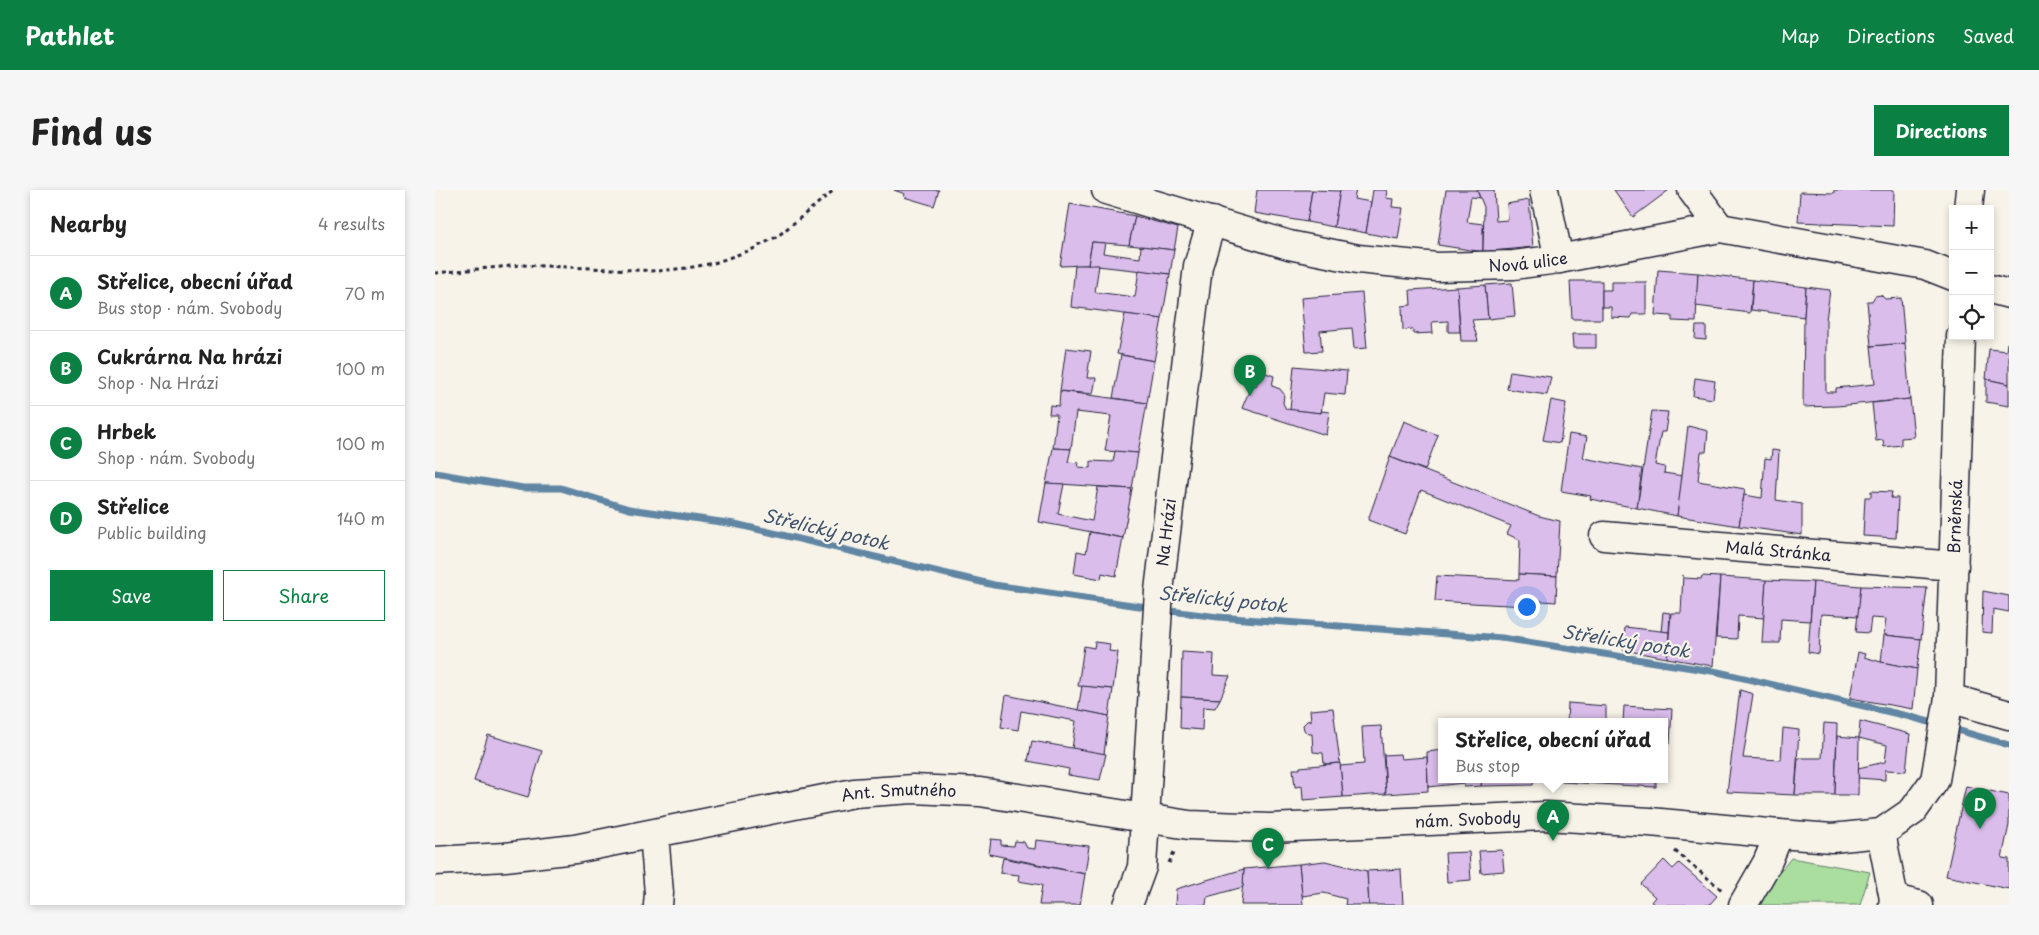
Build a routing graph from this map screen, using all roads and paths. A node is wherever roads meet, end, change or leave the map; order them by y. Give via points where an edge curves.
1 (834, 190) edge
2 (1106, 190) edge
3 (1544, 190) edge
4 (1692, 190) edge
5 (1969, 190) edge
6 (1968, 205) edge
7 (1211, 220) junction
8 (1720, 228) junction
9 (1559, 259) junction
10 (435, 273) edge
11 (1949, 274) edge
12 (1994, 290) edge
13 (2009, 294) edge
14 (1961, 340) edge
15 (1604, 536) dead end
16 (1954, 566) junction
17 (2009, 715) edge
18 (1946, 719) junction
19 (1146, 819) junction
20 (1881, 832) junction
21 (653, 834) junction
22 (1779, 834) junction
23 (1674, 850) dead end
24 (435, 862) edge
25 (1736, 901) edge
26 (1902, 903) edge
27 (658, 905) edge
28 (1127, 905) edge

1 - 10 path via 778,236 751,250 687,268 657,271 522,265
2 - 7 street, Nová ulice
3 - 9 street
4 - 8 street
5 - 6 street
7 - 9 street, Nová ulice via 1289,245 1358,259 1437,267 1514,265
7 - 19 street, Na Hrázi via 1198,266 1159,591
8 - 9 street, Nová ulice
8 - 11 street, Nová ulice via 1925,265
12 - 13 street
14 - 16 street, Brněnská
15 - 16 street, Malá Stránka
16 - 18 street, Brněnská
17 - 18 street
18 - 20 street, nám. Svobody via 1935,780 1913,811
19 - 21 street, Ant. Smutného via 979,792 913,789 854,793
19 - 22 street, nám. Svobody via 1189,825 1270,828 1545,816
19 - 28 street, Na Hrázi via 1142,868
20 - 22 street, nám. Svobody via 1832,838
20 - 26 street
21 - 24 street, Ant. Smutného via 575,849
21 - 27 street
22 - 25 street via 1767,863
23 - 25 path

